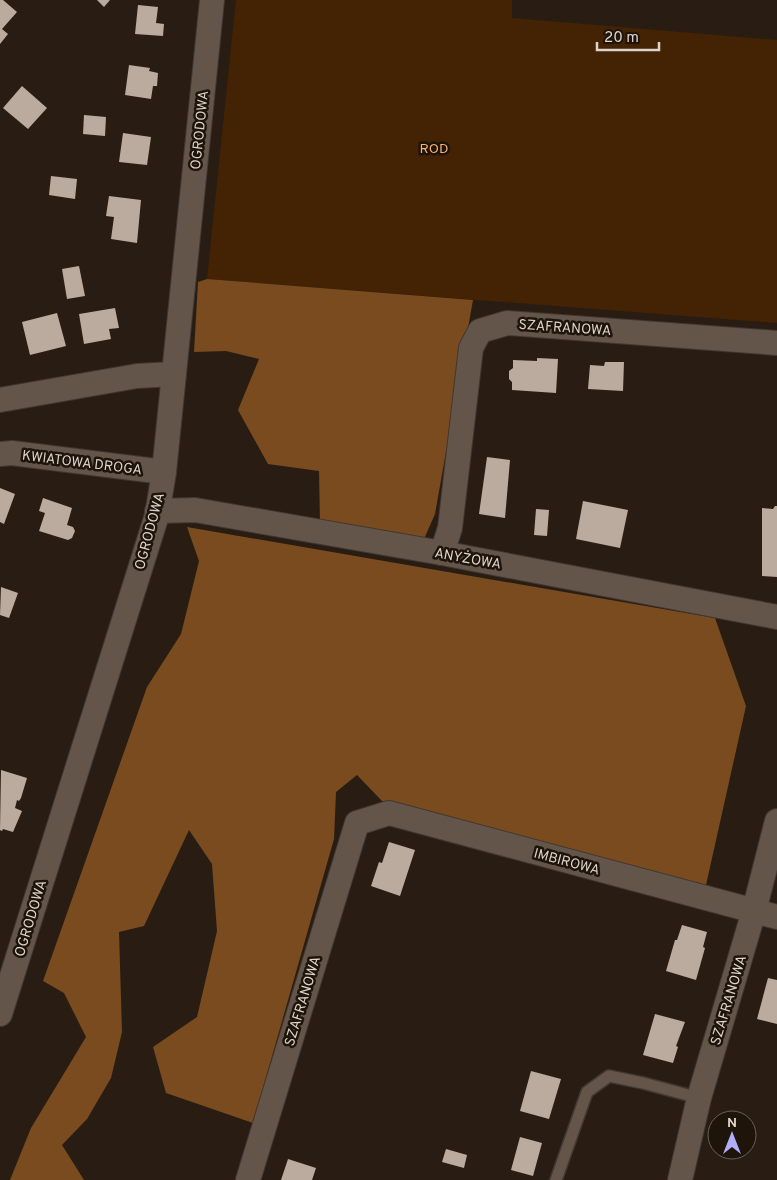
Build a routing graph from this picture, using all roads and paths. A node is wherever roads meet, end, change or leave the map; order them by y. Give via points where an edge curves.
1 (212, 0) edge
2 (767, 342) edge
3 (174, 374) junction
4 (0, 400) edge
5 (0, 454) edge
6 (164, 472) junction
7 (157, 511) junction
8 (442, 553) junction
9 (777, 617) edge
10 (777, 821) edge
11 (357, 823) joint
12 (754, 911) junction
13 (777, 918) edge
14 (0, 1014) edge
15 (699, 1098) junction
16 (248, 1180) edge
17 (556, 1180) edge
18 (680, 1180) edge

1 - 3 street, OGRODOWA
2 - 8 street, SZAFRANOWA via 507,323 480,331 471,348 450,528
3 - 4 street via 137,376
3 - 6 street, OGRODOWA
5 - 6 street, KWIATOWA DROGA
6 - 7 street, OGRODOWA
7 - 8 street, ANYŻOWA via 195,510
7 - 14 street, OGRODOWA
8 - 9 street, ANYŻOWA
10 - 12 street, SZAFRANOWA
11 - 12 street, IMBIROWA via 389,813
11 - 16 street, SZAFRANOWA
12 - 13 street, IMBIROWA
12 - 15 street, SZAFRANOWA
15 - 17 lane via 609,1076 587,1092
15 - 18 street, SZAFRANOWA

